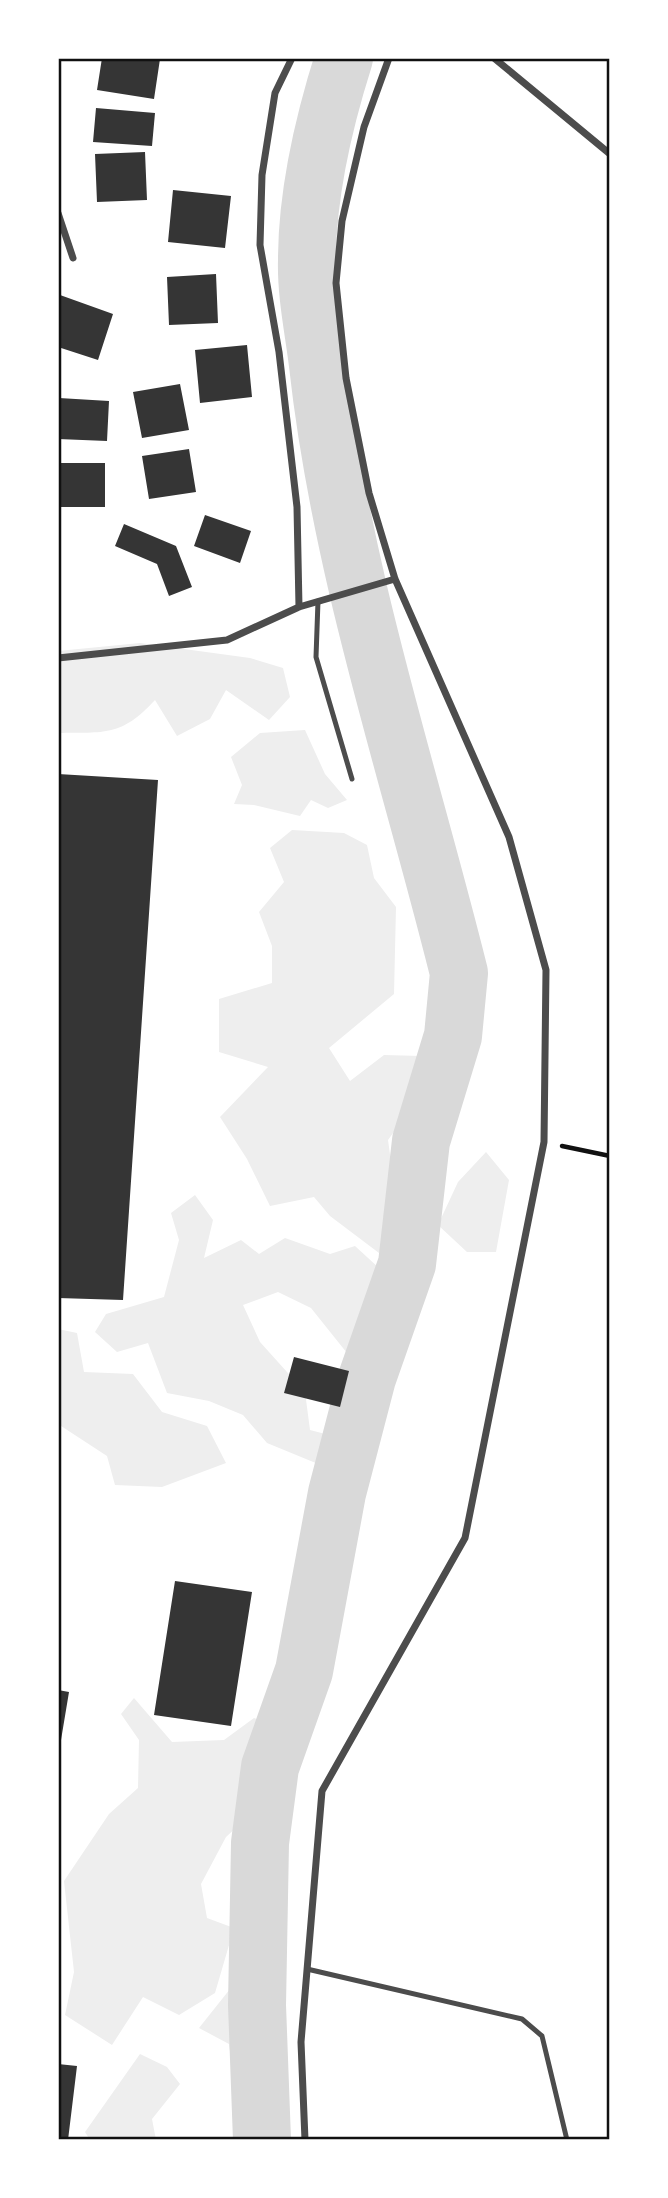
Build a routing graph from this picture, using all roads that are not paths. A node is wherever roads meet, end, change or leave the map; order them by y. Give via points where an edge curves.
1 (292, 58) edge
2 (389, 58) edge
3 (494, 58) edge
4 (610, 154) edge
5 (58, 213) edge
6 (73, 258) dead end
7 (395, 579) junction
8 (318, 601) junction
9 (299, 607) junction
10 (58, 658) edge
11 (352, 779) dead end
12 (307, 1969) junction
13 (304, 2140) edge
14 (567, 2140) edge

1 - 9 street via 275,93 262,174 260,245 279,352 297,507
2 - 7 street via 361,140 342,220 336,283 349,391 369,494
3 - 4 street
5 - 6 street
7 - 8 street
7 - 12 street via 509,836 546,970 544,1142 465,1538 322,1791
8 - 9 street
8 - 11 lane via 316,657
9 - 10 street via 227,640
12 - 13 street via 301,2042
12 - 14 lane via 522,2019 542,2036

